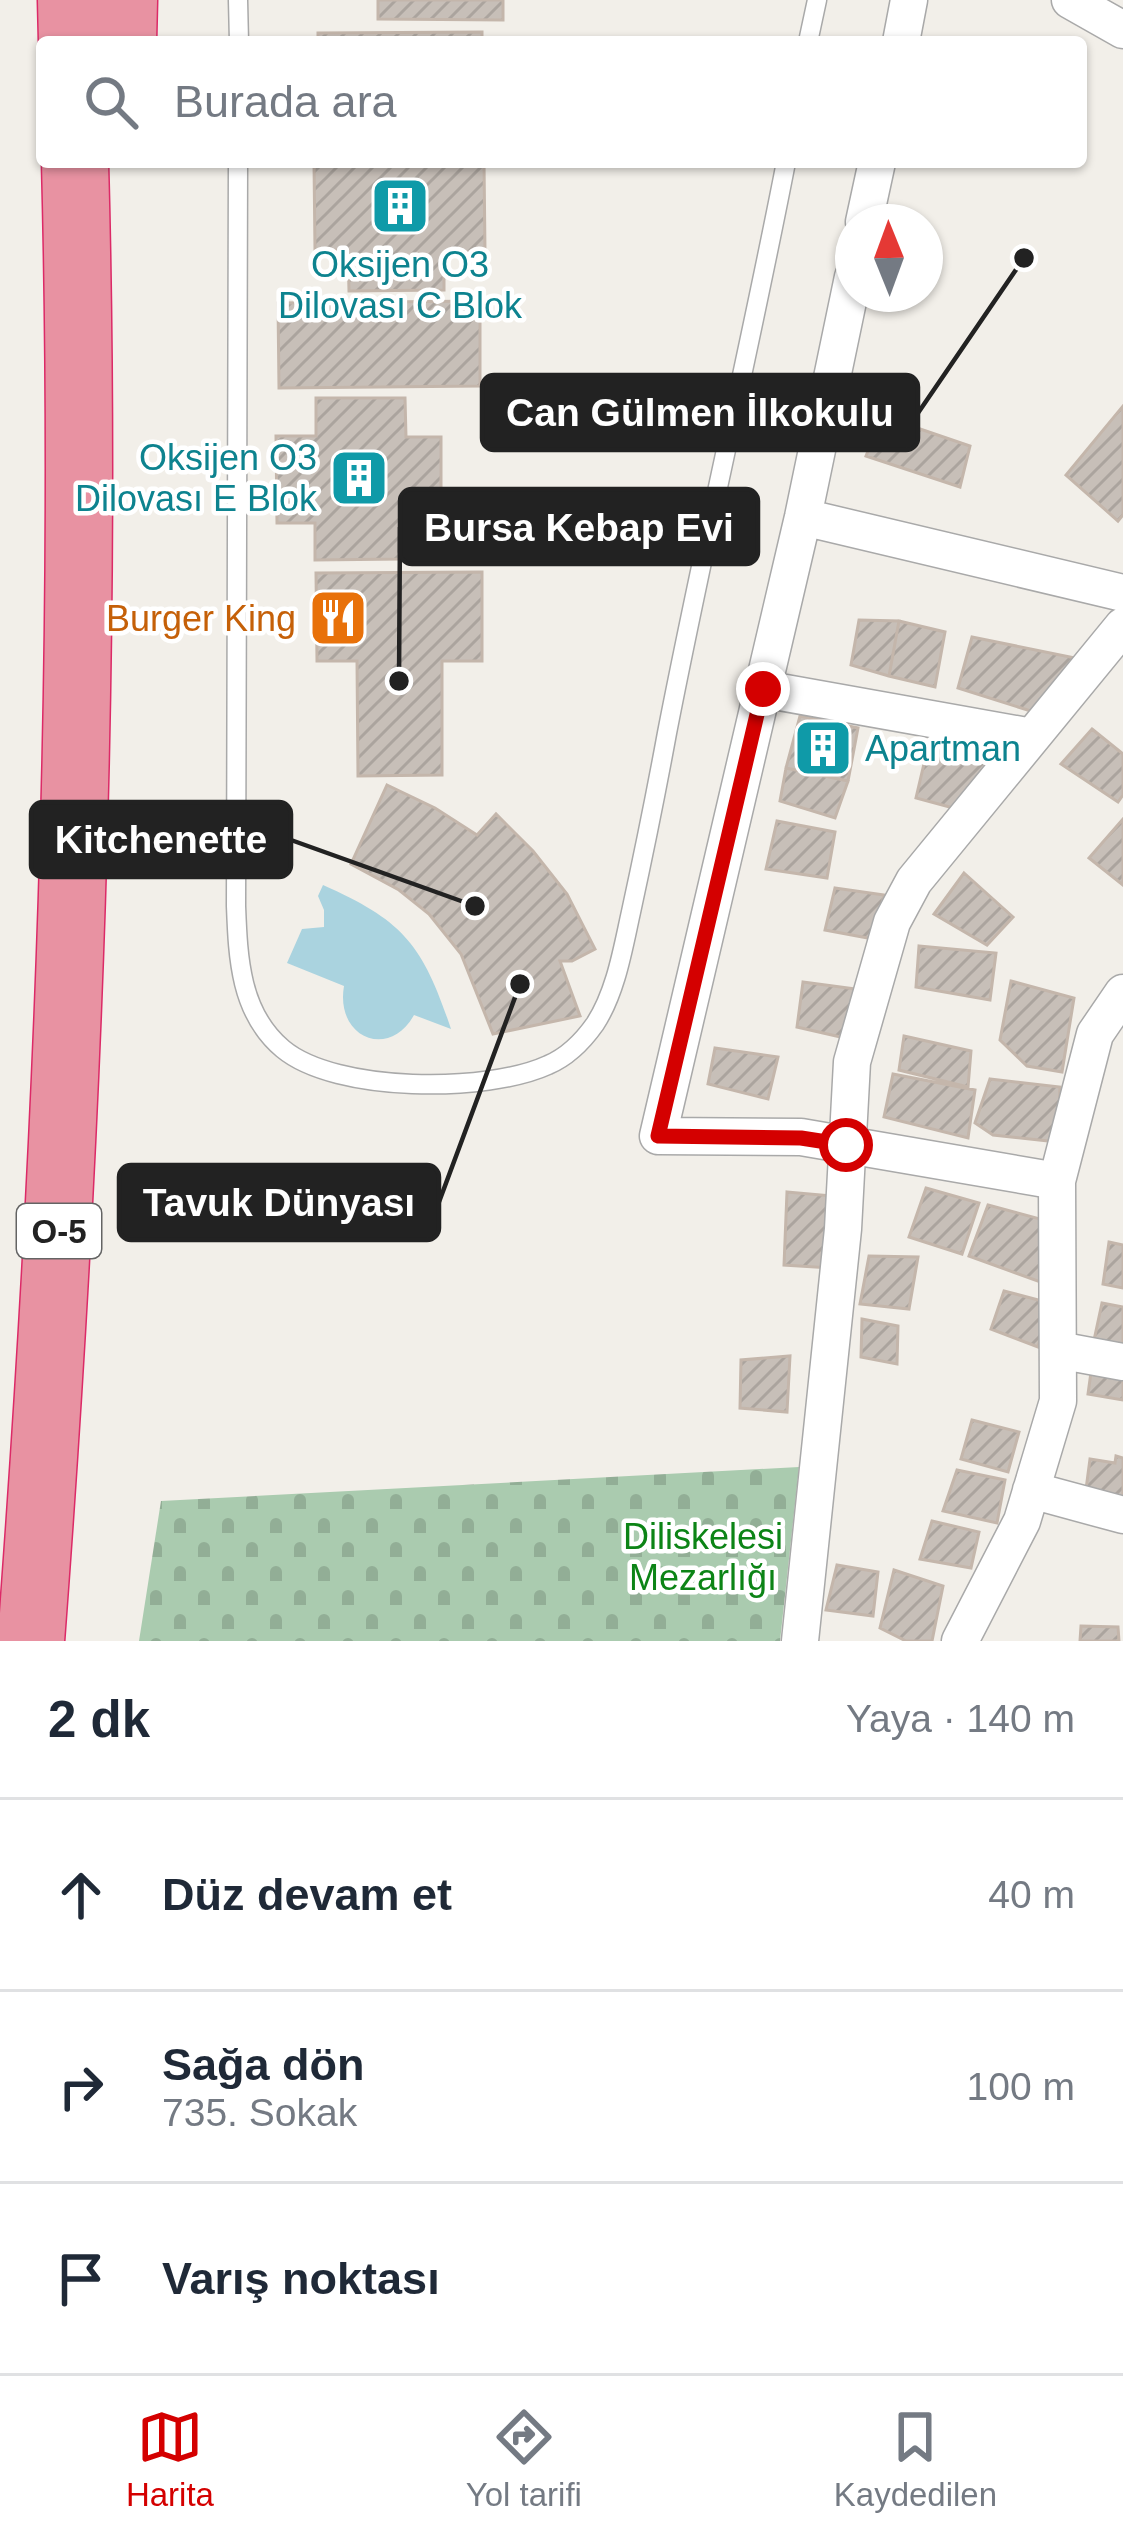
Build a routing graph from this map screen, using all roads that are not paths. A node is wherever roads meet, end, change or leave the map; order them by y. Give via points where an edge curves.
1 (71, 0) edge
2 (124, 0) edge
3 (238, 0) edge
4 (817, 0) edge
5 (910, 0) edge
6 (1070, 0) edge
7 (1123, 30) edge
8 (72, 36) edge
9 (123, 36) edge
10 (239, 36) edge
11 (809, 36) edge
12 (902, 36) edge
13 (75, 168) edge
14 (118, 168) edge
15 (238, 168) edge
16 (785, 168) edge
17 (876, 168) edge
18 (869, 204) edge
19 (846, 312) edge
20 (803, 517) junction
21 (1123, 593) edge
22 (1123, 626) edge
23 (763, 689) junction
24 (1032, 737) junction
25 (75, 820) junction
26 (1123, 993) edge
27 (846, 1145) junction
28 (1057, 1181) junction
29 (1058, 1351) junction
30 (1123, 1362) edge
31 (1031, 1490) junction
32 (1123, 1515) edge
33 (32, 1641) edge
34 (800, 1641) edge
35 (960, 1641) edge

1 - 8 highway
2 - 9 highway
3 - 10 lane
4 - 11 lane
5 - 12 street
6 - 7 street
13 - 25 highway, O-5
14 - 25 highway via 106,574
15 - 16 lane via 236,906 244,986 283,1048 340,1075 382,1082 514,1076 548,1065 576,1048 612,988
17 - 18 street
19 - 20 street
20 - 21 street
20 - 23 street
22 - 24 street
23 - 24 street
23 - 27 street via 658,1136
24 - 27 street via 914,881 892,922 851,1062
25 - 33 highway, O-5
26 - 28 street via 1095,1034
27 - 28 street
27 - 34 street
28 - 29 street
29 - 30 street
29 - 31 street via 1058,1400
31 - 32 street
31 - 35 street

